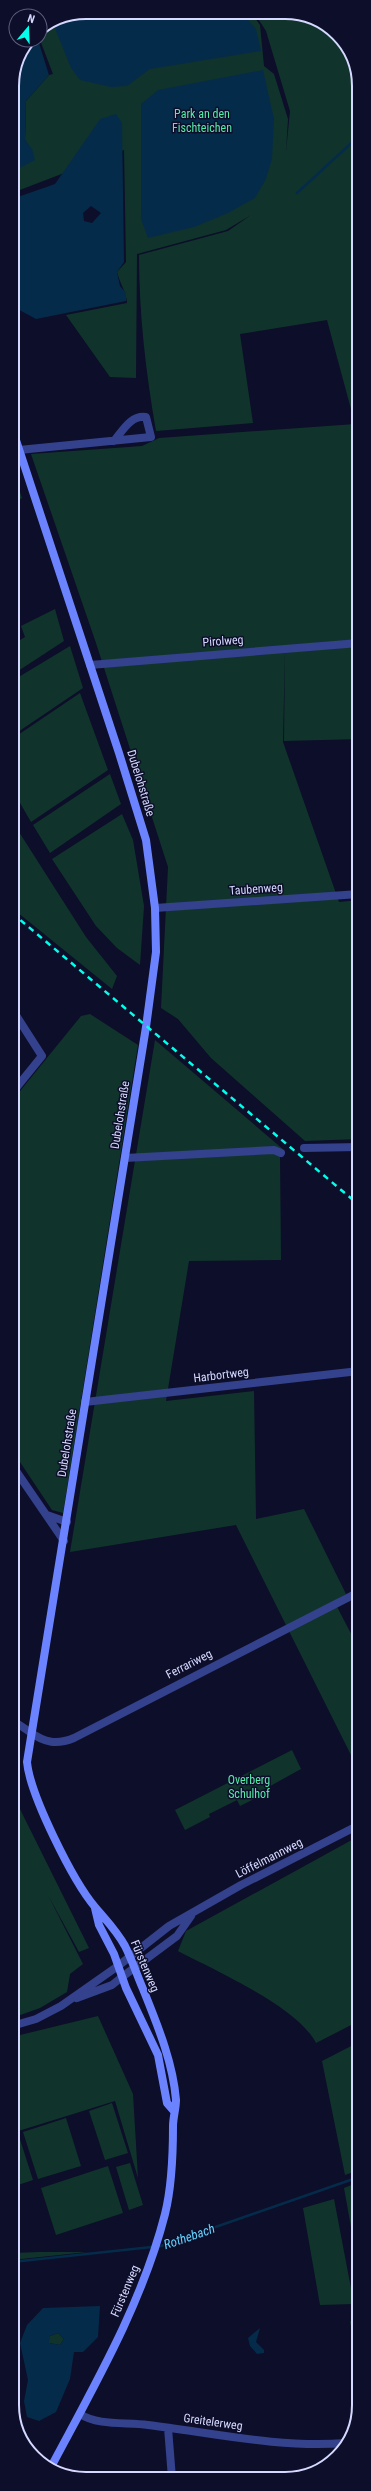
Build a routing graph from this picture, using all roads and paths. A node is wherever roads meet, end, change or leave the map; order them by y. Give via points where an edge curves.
1 (114, 440) dead end
2 (19, 450) joint
3 (352, 644) edge
4 (90, 665) junction
5 (352, 894) edge
6 (156, 908) junction
7 (19, 1020) edge
8 (19, 1084) edge
9 (352, 1147) edge
10 (304, 1148) dead end
11 (282, 1153) dead end
12 (126, 1158) junction
13 (352, 1371) edge
14 (85, 1402) junction
15 (19, 1475) edge
16 (47, 1515) junction
17 (67, 1522) junction
18 (64, 1541) junction
19 (352, 1596) edge
20 (19, 1725) edge
21 (30, 1732) junction
22 (352, 1829) edge
23 (95, 1907) junction
24 (191, 1915) junction
25 (130, 1958) junction
26 (118, 1966) junction
27 (134, 1969) junction
28 (122, 1977) junction
29 (72, 1999) junction
30 (19, 2024) edge
31 (174, 2111) junction
32 (80, 2414) junction
33 (168, 2428) junction
34 (340, 2443) edge
35 (54, 2464) edge
36 (172, 2472) edge

1 - 2 street
2 - 4 main road, Dubelohstraße
3 - 4 street, Pirolweg
4 - 6 main road, Dubelohstraße via 146,840
5 - 6 street, Taubenweg
6 - 12 main road, Dubelohstraße via 153,978
7 - 8 street via 42,1056
9 - 10 street
11 - 12 street, Dubelohstraße via 274,1150
12 - 14 main road, Dubelohstraße
13 - 14 street, Harbortweg
14 - 17 main road, Dubelohstraße
15 - 16 street
16 - 17 street
16 - 18 street
17 - 18 main road, Dubelohstraße
18 - 21 main road, Dubelohstraße
19 - 21 street, Ferrariweg via 74,1738 55,1743 41,1740
20 - 21 street, Ferrariweg
21 - 23 main road, Fürstenweg via 27,1752 28,1775 51,1829 79,1883
22 - 24 street, Löffelmannweg via 241,1885
23 - 25 main road, Fürstenweg via 109,1921
23 - 26 main road, Fürstenweg via 99,1925
24 - 25 street, Löffelmannweg via 169,1926
24 - 27 street, Löffelmannweg via 177,1936
25 - 26 street, Löffelmannweg
25 - 27 main road, Fürstenweg
26 - 28 main road, Fürstenweg
26 - 29 street, Löffelmannweg
27 - 28 street, Löffelmannweg
27 - 31 main road, Fürstenweg via 169,2063 176,2101
28 - 29 street, Löffelmannweg via 112,1985
28 - 31 main road, Fürstenweg via 158,2055 167,2103
29 - 30 street via 50,2013
31 - 32 main road, Fürstenweg via 170,2180 158,2237 135,2300
32 - 33 street, Greitelerweg via 91,2420
32 - 35 main road, Fürstenweg
33 - 34 street, Greitelerweg via 295,2443
33 - 36 street

